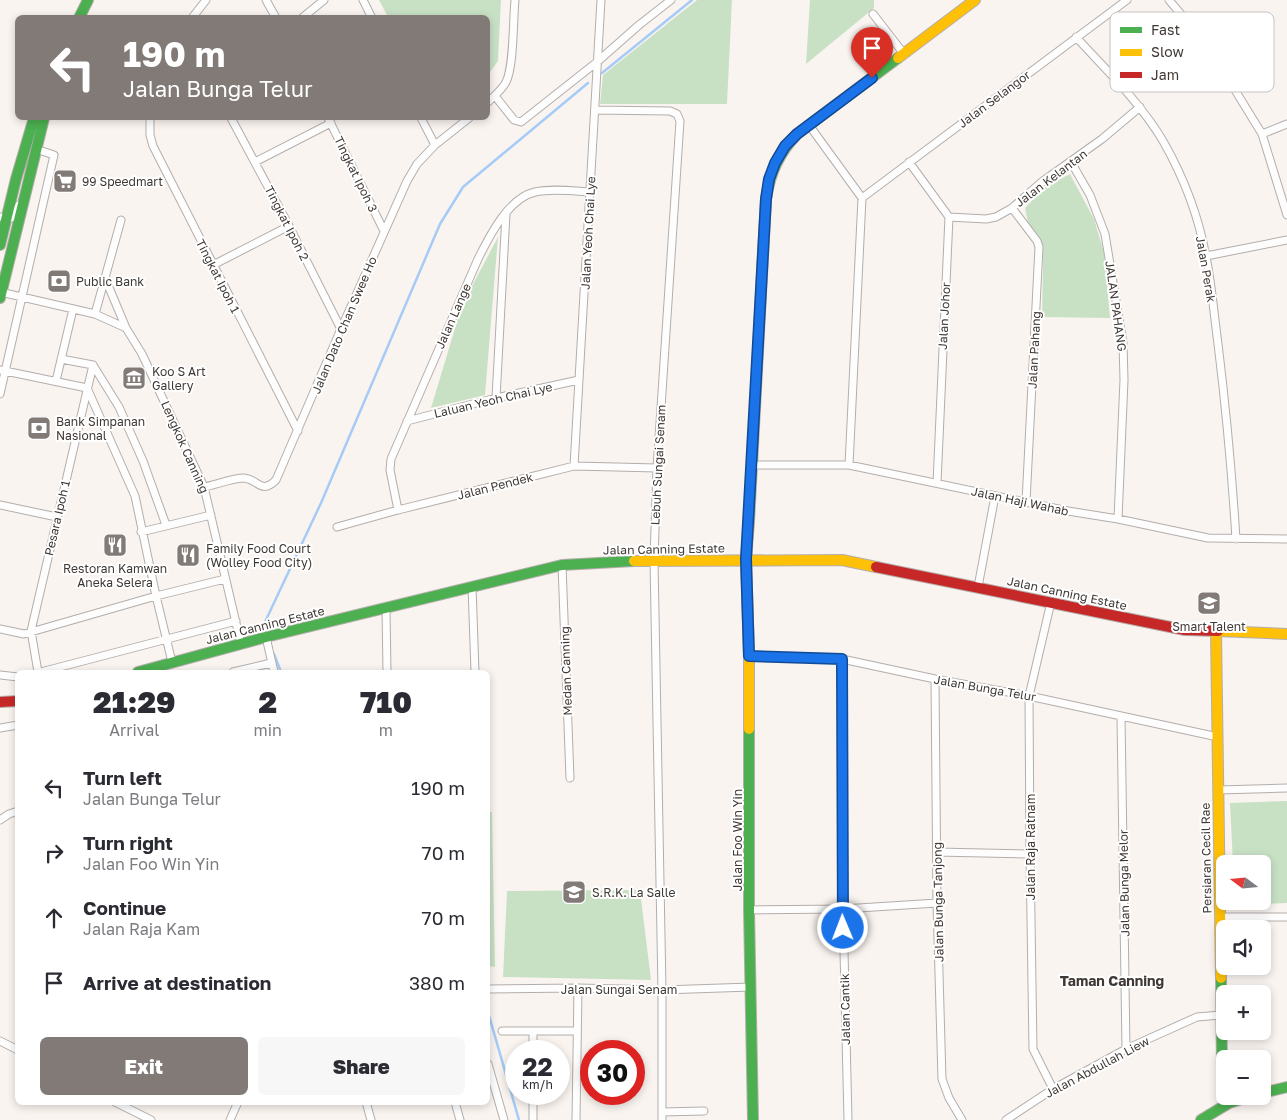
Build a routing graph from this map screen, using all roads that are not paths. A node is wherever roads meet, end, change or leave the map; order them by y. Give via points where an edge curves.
1 (88, 0) edge
2 (206, 0) edge
3 (266, 0) edge
4 (324, 0) edge
5 (363, 0) edge
6 (515, 0) edge
7 (601, 0) edge
8 (671, 0) edge
9 (975, 0) edge
10 (1127, 0) edge
11 (1169, 0) edge
12 (1110, 12) edge
13 (1110, 12) edge
14 (1179, 12) edge
15 (873, 14) dead end
16 (80, 15) edge
17 (194, 15) edge
18 (274, 15) edge
19 (306, 15) edge
20 (370, 15) edge
21 (1076, 37) junction
22 (904, 54) junction
23 (597, 62) junction
24 (1110, 75) edge
25 (1126, 92) edge
26 (1236, 92) edge
27 (495, 96) junction
28 (490, 100) edge
29 (1140, 108) junction
30 (595, 110) junction
31 (33, 120) edge
32 (43, 120) edge
33 (150, 120) edge
34 (232, 120) edge
35 (329, 120) edge
36 (422, 120) edge
37 (466, 120) edge
38 (1287, 124) edge
39 (809, 126) junction
40 (1262, 134) junction
41 (435, 145) junction
42 (36, 149) junction
43 (255, 162) junction
44 (909, 162) junction
45 (1071, 162) junction
46 (590, 192) junction
47 (26, 195) junction
48 (862, 198) junction
49 (1012, 208) junction
50 (506, 214) junction
51 (1287, 215) edge
52 (949, 217) junction
53 (3, 218) edge
54 (121, 220) dead end
55 (290, 226) junction
56 (384, 231) junction
57 (1287, 240) edge
58 (0, 245) edge
59 (1206, 256) junction
60 (213, 265) junction
61 (105, 278) junction
62 (0, 294) edge
63 (22, 297) junction
64 (72, 309) junction
65 (95, 314) junction
66 (126, 328) junction
67 (341, 329) junction
68 (61, 359) junction
69 (93, 365) junction
70 (3, 370) edge
71 (579, 380) junction
72 (56, 381) junction
73 (87, 388) junction
74 (0, 394) edge
75 (496, 398) junction
76 (407, 421) junction
77 (298, 432) junction
78 (753, 465) junction
79 (849, 465) junction
80 (574, 466) junction
81 (657, 468) junction
82 (937, 482) junction
83 (204, 487) junction
84 (995, 496) junction
85 (1026, 502) junction
86 (0, 505) edge
87 (398, 510) junction
88 (211, 515) junction
89 (58, 517) junction
90 (1118, 519) junction
91 (166, 525) junction
92 (337, 527) dead end
93 (141, 532) junction
94 (1236, 539) junction
95 (1287, 539) edge
96 (746, 559) junction
97 (654, 560) junction
98 (562, 565) junction
99 (225, 579) junction
100 (472, 586) junction
101 (978, 587) junction
102 (156, 596) junction
103 (1051, 602) junction
104 (386, 609) junction
105 (236, 621) junction
106 (0, 629) edge
107 (31, 631) junction
108 (1216, 632) junction
109 (1287, 634) edge
110 (266, 637) junction
111 (167, 639) junction
112 (241, 644) junction
113 (749, 656) junction
114 (842, 659) junction
115 (172, 662) junction
116 (271, 663) junction
117 (72, 669) edge
118 (40, 670) edge
119 (145, 670) edge
120 (241, 670) edge
121 (273, 670) edge
122 (387, 670) edge
123 (476, 670) edge
124 (0, 675) edge
125 (15, 677) edge
126 (935, 679) junction
127 (1030, 696) junction
128 (15, 701) edge
129 (0, 702) edge
130 (1121, 717) junction
131 (15, 726) edge
132 (0, 728) edge
133 (1218, 737) junction
134 (570, 778) dead end
135 (1287, 788) edge
136 (1218, 790) junction
137 (15, 812) edge
138 (0, 820) edge
139 (937, 852) junction
140 (1030, 854) junction
141 (937, 904) junction
142 (843, 909) junction
143 (749, 910) junction
144 (1287, 917) edge
145 (1220, 918) junction
146 (1221, 985) edge
147 (751, 987) junction
148 (578, 988) junction
149 (490, 989) edge
150 (662, 990) junction
151 (1216, 1015) edge
152 (502, 1031) dead end
153 (533, 1031) junction
154 (577, 1031) junction
155 (533, 1040) edge
156 (0, 1041) edge
157 (15, 1048) edge
158 (1126, 1049) junction
159 (490, 1071) edge
160 (1287, 1087) edge
161 (1053, 1089) junction
162 (1271, 1091) edge
163 (121, 1105) edge
164 (237, 1105) edge
165 (367, 1105) edge
166 (456, 1105) edge
167 (533, 1105) edge
168 (1222, 1105) edge
169 (704, 1111) dead end
170 (662, 1116) edge
171 (151, 1120) edge
172 (230, 1120) edge
173 (371, 1120) edge
174 (460, 1120) edge
175 (504, 1120) edge
176 (534, 1120) edge
177 (576, 1120) edge
178 (753, 1120) edge
179 (848, 1120) edge
180 (962, 1120) edge
181 (1006, 1120) edge
182 (1202, 1120) edge

1 - 16 street
2 - 17 street
3 - 18 street
4 - 19 street
5 - 20 street
6 - 27 street via 509,73 507,82
7 - 23 street, Jalan Yeoh Chai Lye
8 - 23 street
9 - 22 street, Jalan Foo Win Yin
10 - 13 street, Jalan Selangor
11 - 14 street
12 - 21 street, Jalan Selangor
15 - 22 street
21 - 24 street, Jalan Perak
21 - 44 street, Jalan Selangor
22 - 39 street, Jalan Foo Win Yin
23 - 27 street via 521,122 514,120
23 - 30 street, Jalan Yeoh Chai Lye
25 - 29 street, Jalan Perak
26 - 40 street
27 - 28 street
29 - 45 street, Jalan Kelantan
29 - 59 street, Jalan Perak via 1178,169
30 - 46 street, Jalan Yeoh Chai Lye
30 - 81 street, Lebuh Sungai Senam via 670,111 679,118
31 - 53 street
32 - 42 street
33 - 60 street, Tingkat Ipoh 1 via 153,146
34 - 43 street, Tingkat Ipoh 2
35 - 43 street
35 - 56 street, Tingkat Ipoh 3
36 - 41 street
37 - 41 street, Jalan Dato Chan Swee Ho
38 - 40 street
39 - 48 street
39 - 78 street, Jalan Foo Win Yin via 785,146 769,179
40 - 51 street
41 - 56 street, Jalan Dato Chan Swee Ho via 417,164
42 - 47 street
42 - 63 street via 54,155
43 - 55 street, Tingkat Ipoh 2
44 - 48 street, Jalan Selangor
44 - 52 street
45 - 49 street, Jalan Kelantan
45 - 90 street, JALAN PAHANG via 1090,195 1105,234 1123,343
46 - 50 street, Jalan Lange via 533,192
46 - 71 street, Jalan Yeoh Chai Lye
47 - 53 street via 14,216
47 - 62 street
48 - 79 street
49 - 52 street, Jalan Kelantan via 986,219
49 - 85 street, Jalan Pahang via 1039,247
50 - 75 street
50 - 76 street, Jalan Lange via 492,231 478,259
52 - 82 street, Jalan Johor
53 - 58 street
54 - 61 street
55 - 60 street
55 - 67 street, Tingkat Ipoh 2
56 - 67 street, Jalan Dato Chan Swee Ho
57 - 59 street
59 - 94 street, Jalan Perak via 1226,417
60 - 77 street, Tingkat Ipoh 1
61 - 65 street
61 - 66 street, Lengkok Canning
62 - 63 street
63 - 64 street
63 - 70 street
64 - 65 street
64 - 68 street
65 - 66 street
66 - 83 street, Lengkok Canning via 146,363
67 - 77 street, Jalan Dato Chan Swee Ho
68 - 69 street
68 - 72 street
69 - 73 street, Pesara Ipoh 1
69 - 91 street via 119,408 143,461
70 - 72 street
70 - 74 street
71 - 75 street, Laluan Yeoh Chai Lye
71 - 80 street, Jalan Yeoh Chai Lye
72 - 73 street
73 - 89 street, Pesara Ipoh 1
73 - 93 street via 135,496
75 - 76 street, Laluan Yeoh Chai Lye
76 - 87 street, Jalan Lange via 390,470
77 - 83 street, Jalan Dato Chan Swee Ho via 279,476 272,484 259,486 243,478
78 - 79 street, Jalan Haji Wahab
78 - 96 street, Jalan Foo Win Yin
79 - 82 street, Jalan Haji Wahab
80 - 81 street, Jalan Pendek
80 - 87 street, Jalan Pendek
81 - 97 street, Lebuh Sungai Senam
82 - 84 street, Jalan Haji Wahab
83 - 88 street, Lengkok Canning
84 - 85 street, Jalan Haji Wahab
84 - 101 street
85 - 90 street, Jalan Haji Wahab
86 - 89 street
87 - 92 street, Jalan Pendek
88 - 91 street
88 - 99 street, Lengkok Canning
89 - 107 street, Pesara Ipoh 1
90 - 94 street, Jalan Haji Wahab via 1208,538
91 - 93 street
93 - 102 street
94 - 95 street, Jalan Haji Wahab
96 - 97 street, Jalan Canning Estate
96 - 101 street, Jalan Canning Estate via 842,560
96 - 113 street, Jalan Foo Win Yin
97 - 98 street, Jalan Canning Estate
97 - 150 street, Lebuh Sungai Senam
98 - 100 street, Jalan Canning Estate
98 - 134 street, Medan Canning
99 - 102 street
99 - 105 street, Lengkok Canning
100 - 104 street, Jalan Canning Estate
100 - 123 street
101 - 103 street, Jalan Canning Estate
102 - 107 street
102 - 111 street
103 - 108 street, Jalan Canning Estate via 1185,630
103 - 127 street, Jalan Raja Ratnam
104 - 110 street, Jalan Canning Estate
104 - 122 street
105 - 111 street
105 - 112 street, Lengkok Canning
106 - 107 street via 24,634
107 - 118 street, Pesara Ipoh 1
108 - 109 street, Jalan Canning Estate
108 - 133 street, Persiaran Cecil Rae
110 - 112 street, Jalan Canning Estate
110 - 116 street
111 - 115 street
111 - 117 street
112 - 115 street, Jalan Canning Estate
113 - 114 street, Jalan Bunga Telur
113 - 143 street, Jalan Foo Win Yin
114 - 126 street, Jalan Bunga Telur
114 - 142 street, Jalan Cantik
115 - 119 street, Jalan Canning Estate
116 - 120 street
116 - 121 street
124 - 125 street
126 - 127 street, Jalan Bunga Telur
126 - 139 street, Jalan Bunga Tanjong
127 - 130 street, Jalan Bunga Telur
127 - 140 street, Jalan Raja Ratnam
128 - 129 street
130 - 133 street, Jalan Bunga Telur
130 - 158 street, Jalan Bunga Melor
131 - 132 street
133 - 136 street, Persiaran Cecil Rae
135 - 136 street
136 - 145 street, Persiaran Cecil Rae
137 - 138 street
139 - 140 street
139 - 141 street, Jalan Bunga Tanjong
140 - 161 street, Jalan Raja Ratnam via 1032,1049
141 - 142 street
141 - 180 street, Jalan Bunga Tanjong via 942,1079 948,1098
142 - 143 street
142 - 179 street, Jalan Cantik
143 - 147 street, Jalan Foo Win Yin
144 - 145 street
145 - 146 street, Persiaran Cecil Rae
147 - 150 street, Jalan Sungai Senam
147 - 178 street, Jalan Foo Win Yin
148 - 149 street, Jalan Sungai Senam
148 - 150 street, Jalan Sungai Senam
148 - 154 street
150 - 170 street
151 - 158 street, Jalan Abdullah Liew via 1197,1017
152 - 153 street
153 - 154 street
153 - 155 street
154 - 177 street
156 - 157 street
158 - 161 street, Jalan Abdullah Liew
159 - 175 street
160 - 162 street
161 - 181 street, Jalan Abdullah Liew
163 - 171 street
164 - 172 street
165 - 173 street
166 - 174 street
167 - 176 street
168 - 182 street
169 - 170 street

